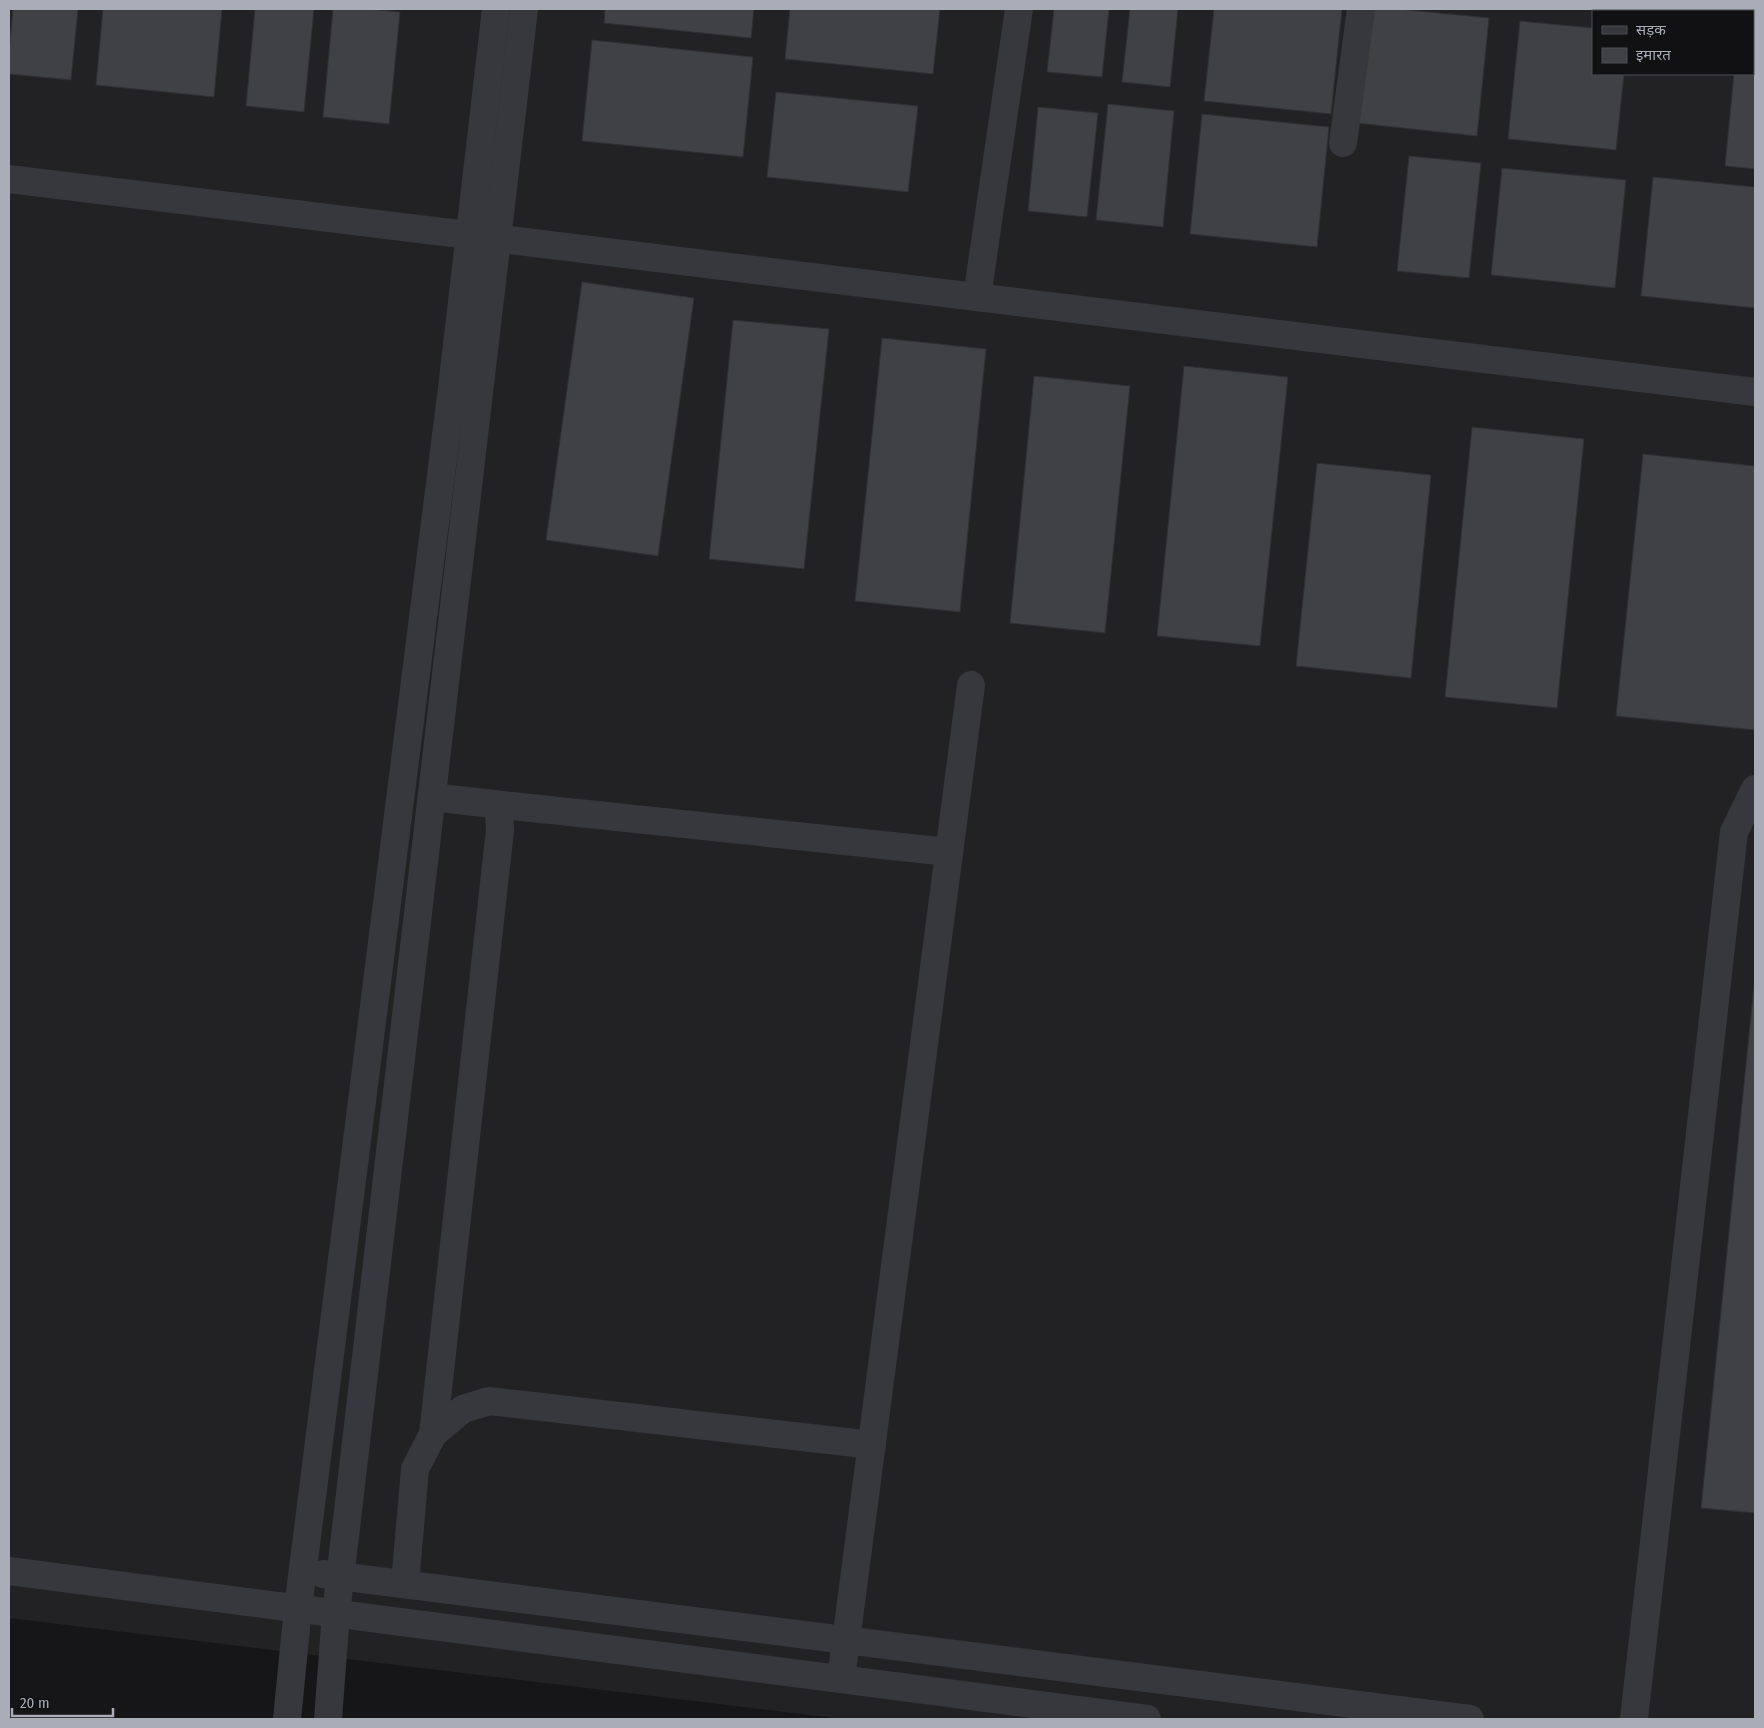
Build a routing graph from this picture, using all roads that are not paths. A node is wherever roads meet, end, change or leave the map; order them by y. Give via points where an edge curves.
1 (496, 9) edge
2 (524, 9) edge
3 (1019, 9) edge
4 (1361, 9) edge
5 (1343, 143) dead end
6 (9, 179) edge
7 (470, 235) junction
8 (497, 238) junction
9 (977, 297) junction
10 (1755, 392) edge
11 (970, 686) dead end
12 (1755, 789) edge
13 (432, 797) junction
14 (493, 804) junction
15 (949, 852) junction
16 (433, 1434) junction
17 (872, 1446) junction
18 (9, 1571) edge
19 (302, 1572) junction
20 (340, 1576) junction
21 (405, 1584) junction
22 (298, 1608) junction
23 (336, 1613) junction
24 (847, 1640) junction
25 (841, 1679) junction
26 (287, 1719) edge
27 (328, 1719) edge
28 (1147, 1719) edge
29 (1470, 1719) edge
30 (1634, 1719) edge

1 - 7 lane
2 - 8 lane
3 - 9 lane
4 - 5 lane
6 - 7 lane
7 - 8 lane
7 - 19 lane
8 - 9 lane
8 - 13 lane
9 - 10 lane
11 - 15 lane
12 - 30 lane via 1734,832
13 - 14 lane
13 - 20 lane
14 - 15 lane
14 - 16 lane via 500,812 500,830
15 - 17 lane
16 - 17 lane via 463,1410 489,1402
16 - 21 lane via 415,1469
17 - 24 lane
18 - 22 lane
19 - 20 lane
19 - 22 lane
20 - 21 lane
20 - 23 lane
21 - 24 lane
22 - 23 lane
22 - 26 lane
23 - 25 lane
23 - 27 lane
24 - 25 lane
24 - 29 lane
25 - 28 lane

